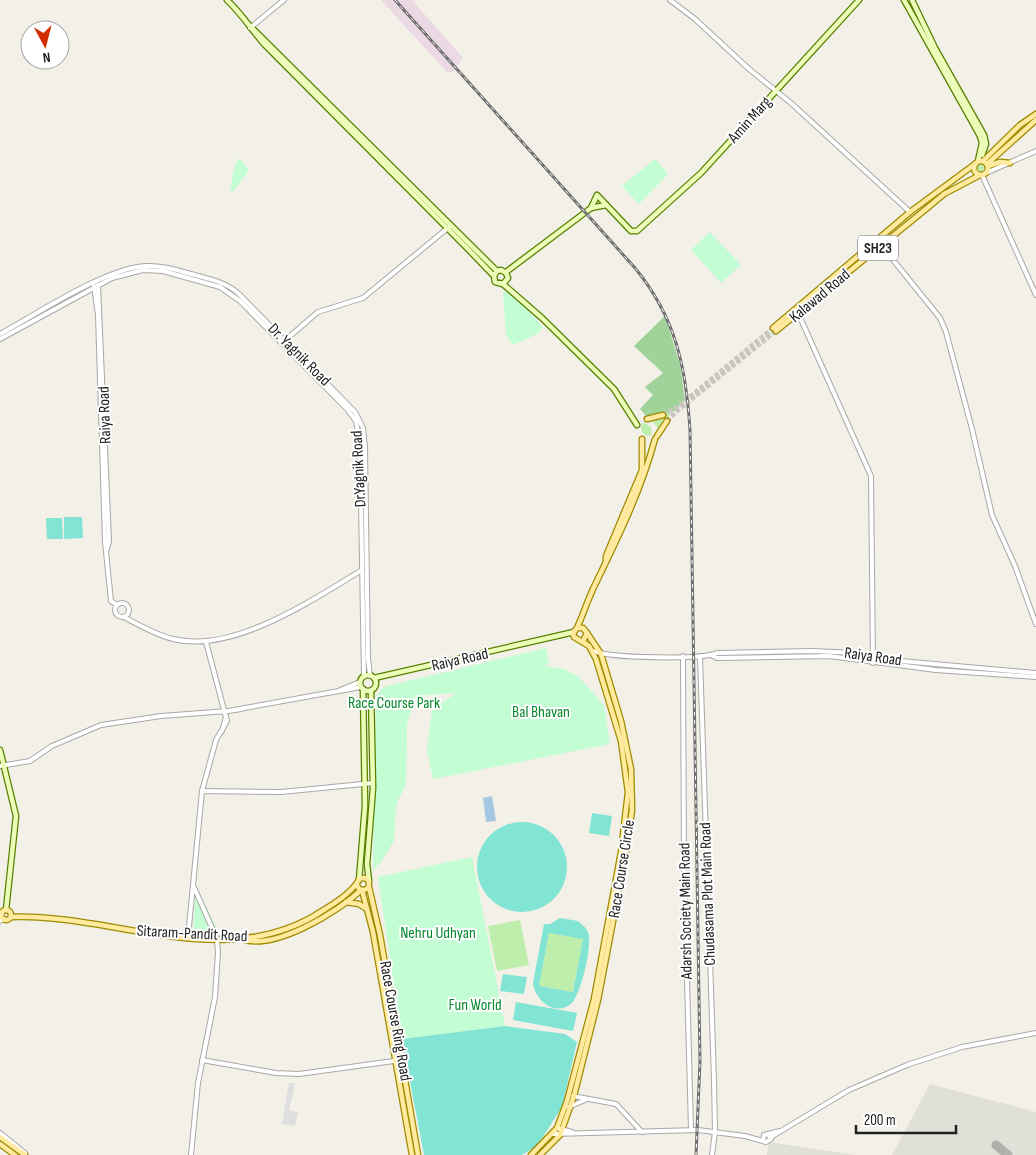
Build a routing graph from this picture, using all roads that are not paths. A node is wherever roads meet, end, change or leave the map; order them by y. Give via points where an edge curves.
1 (227, 0) edge
2 (284, 0) edge
3 (670, 0) edge
4 (859, 0) edge
5 (904, 0) edge
6 (912, 0) edge
7 (251, 26) junction
8 (776, 91) junction
9 (1036, 114) edge
10 (1036, 120) edge
11 (1036, 151) edge
12 (982, 162) junction
13 (1010, 163) junction
14 (963, 172) junction
15 (983, 174) junction
16 (970, 180) junction
17 (606, 205) junction
18 (591, 208) junction
19 (910, 212) junction
20 (449, 227) junction
21 (881, 245) junction
22 (506, 273) junction
23 (495, 274) junction
24 (505, 283) junction
25 (96, 284) junction
26 (1036, 295) edge
27 (799, 315) junction
28 (0, 334) edge
29 (0, 338) edge
30 (283, 342) junction
31 (663, 415) tunnel mouth
32 (647, 419) dead end
33 (668, 421) tunnel mouth
34 (637, 425) dead end
35 (642, 439) dead end
36 (606, 561) junction
37 (367, 567) junction
38 (362, 570) junction
39 (118, 605) junction
40 (129, 612) junction
41 (124, 617) junction
42 (582, 617) junction
43 (134, 622) junction
44 (1036, 624) edge
45 (575, 630) junction
46 (587, 631) junction
47 (583, 641) junction
48 (206, 642) junction
49 (593, 651) junction
50 (601, 654) junction
51 (711, 655) junction
52 (683, 656) junction
53 (700, 656) junction
54 (873, 658) junction
55 (873, 663) junction
56 (1036, 673) edge
57 (364, 677) junction
58 (372, 677) junction
59 (1036, 678) edge
60 (362, 686) junction
61 (371, 690) junction
62 (227, 711) junction
63 (0, 750) edge
64 (1, 766) edge
65 (373, 783) junction
66 (365, 784) junction
67 (202, 791) junction
68 (358, 881) junction
69 (193, 884) junction
70 (369, 884) junction
71 (361, 890) junction
72 (346, 902) junction
73 (368, 910) junction
74 (4, 915) edge
75 (188, 937) junction
76 (217, 939) junction
77 (241, 939) junction
78 (1036, 1033) edge
79 (202, 1060) junction
80 (401, 1060) junction
81 (395, 1061) junction
82 (571, 1096) junction
83 (587, 1099) junction
84 (567, 1105) junction
85 (691, 1130) junction
86 (560, 1131) junction
87 (642, 1132) junction
88 (715, 1132) junction
89 (0, 1133) edge
90 (0, 1136) edge
91 (770, 1136) junction
92 (763, 1139) junction
93 (0, 1145) edge
94 (14, 1155) edge
95 (25, 1155) edge
96 (191, 1155) edge
97 (412, 1155) edge
98 (418, 1155) edge
99 (531, 1155) edge
100 (540, 1155) edge
101 (712, 1155) edge

1 - 7 main road
2 - 7 street
3 - 8 street
4 - 8 main road, Amin Marg
5 - 12 main road via 980,136
6 - 12 main road via 984,135 986,144
7 - 20 main road
8 - 17 main road, Amin Marg via 701,174 635,232
8 - 19 street
9 - 12 main road, Kalawad Road / SH23
10 - 12 main road, Kalawad Road / SH23
11 - 13 street
12 - 13 main road
12 - 14 main road, Kalawad Road / SH23
12 - 15 main road
12 - 15 main road via 974,171
13 - 15 street
14 - 16 main road
14 - 19 main road, Kalawad Road / SH23
15 - 16 main road, Kalawad Road / SH23
15 - 26 street
16 - 21 main road, Kalawad Road / SH23 via 944,194
17 - 18 main road
17 - 18 main road via 597,195
18 - 22 main road
19 - 27 main road, Kalawad Road / SH23 via 776,329
20 - 23 main road
20 - 30 street via 363,298 318,312
21 - 27 main road, Kalawad Road / SH23
21 - 44 street via 940,318 946,332 992,515
22 - 23 main road
22 - 24 main road
23 - 24 main road via 496,283
24 - 34 main road via 622,399
25 - 28 street, Dr. Yagnik Road
25 - 29 street
25 - 30 street, Dr. Yagnik Road via 118,272 147,266 217,281 240,295
25 - 39 street, Raiya Road via 106,460 107,549 111,602
27 - 54 street via 871,476
30 - 37 street, Dr. Yagnik Road via 351,408 363,428
30 - 38 street, Dr.Yagnik Road via 356,421 361,461
31 - 32 main road
33 - 36 main road via 656,437 646,472 618,541
35 - 36 main road via 642,470
36 - 42 main road
37 - 38 street
37 - 58 street, Dr. Yagnik Road
38 - 48 street via 240,635
38 - 57 street, Dr.Yagnik Road
39 - 40 street via 127,605
39 - 41 street, Raiya Road via 116,614
40 - 41 street
40 - 43 street
41 - 43 street
42 - 45 main road
42 - 46 main road, Race Course Circle
43 - 48 street via 172,639
45 - 46 main road
45 - 47 main road, Race Course Circle via 576,640
45 - 58 main road, Raiya Road via 452,662
46 - 47 main road
46 - 50 main road, Race Course Circle
47 - 49 main road, Race Course Circle
48 - 62 street
49 - 50 street, Raiya Road
49 - 82 main road, Race Course Circle via 621,741 628,792 621,852 596,991
50 - 52 street, Raiya Road
50 - 82 main road, Race Course Circle via 627,747 633,792 626,853 598,1000
51 - 53 street, Raiya Road
51 - 54 street, Raiya Road via 813,650 856,653
51 - 55 street, Raiya Road via 717,658 829,656
52 - 53 street, Raiya Road
52 - 85 street, Adarsh Society Main Road via 684,864
53 - 88 street, Chudasama Plot Main Road
54 - 55 street
54 - 56 street, Raiya Road
55 - 59 street, Raiya Road
57 - 58 main road, Raiya Road
57 - 60 main road
58 - 61 main road, Race Course Ring Road via 376,686
60 - 61 main road
60 - 62 street
60 - 66 main road
61 - 65 main road, Race Course Ring Road
62 - 64 street via 101,725 52,746 30,761
62 - 67 street
63 - 64 main road
64 - 74 main road via 16,816
65 - 66 street
65 - 70 main road, Race Course Ring Road
66 - 67 street via 262,793
66 - 68 main road
67 - 69 street
68 - 70 main road via 365,878
68 - 71 main road, Race Course Ring Road
68 - 77 main road, Sitaram-Pandit Road via 343,897 302,924 265,937
69 - 75 street
69 - 76 street
70 - 71 main road
70 - 80 main road, Race Course Ring Road
71 - 72 main road
71 - 73 main road, Race Course Ring Road
72 - 73 main road via 359,904
72 - 77 main road via 306,926 278,937 254,941
73 - 81 main road, Race Course Ring Road
74 - 75 main road, Sitaram-Pandit Road
75 - 76 main road, Sitaram-Pandit Road
76 - 77 main road, Sitaram-Pandit Road
76 - 79 street via 215,997
78 - 91 street via 962,1046 907,1065 849,1090
79 - 81 street via 300,1074
79 - 96 street
80 - 81 street
80 - 98 main road, Race Course Ring Road
81 - 97 main road, Race Course Ring Road
82 - 83 street
82 - 84 main road, Race Course Circle
83 - 84 street
83 - 87 street via 608,1101 622,1110
84 - 86 main road
85 - 87 street
85 - 88 street
86 - 87 street
86 - 99 main road
86 - 100 main road
88 - 92 street
88 - 101 street, Chudasama Plot Main Road
89 - 95 street
90 - 95 main road
91 - 92 street
91 - 92 street via 768,1142
93 - 94 main road

